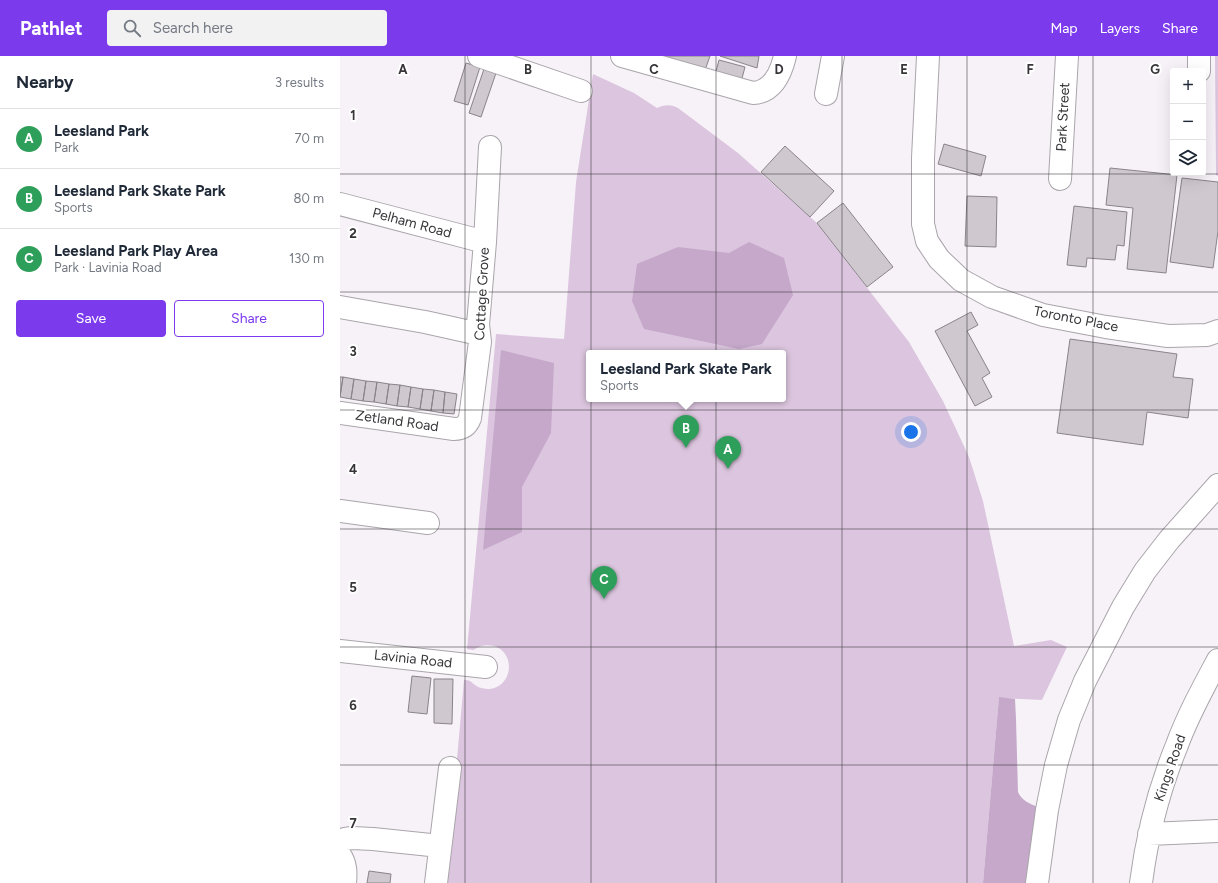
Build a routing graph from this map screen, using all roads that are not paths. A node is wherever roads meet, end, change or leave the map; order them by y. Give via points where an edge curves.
1 (479, 56) edge
2 (622, 56) edge
3 (785, 56) edge
4 (833, 56) edge
5 (928, 56) edge
6 (1066, 56) edge
7 (1199, 56) edge
8 (1199, 68) edge
9 (581, 91) dead end
10 (826, 94) dead end
11 (490, 147) dead end
12 (1060, 179) dead end
13 (340, 204) edge
14 (485, 242) junction
15 (340, 307) edge
16 (1218, 331) edge
17 (479, 334) junction
18 (340, 413) edge
19 (454, 429) joint
20 (1218, 485) edge
21 (340, 511) edge
22 (428, 524) dead end
23 (340, 651) edge
24 (1218, 660) edge
25 (486, 667) dead end
26 (450, 768) dead end
27 (1218, 831) edge
28 (1149, 834) junction
29 (340, 843) edge
30 (440, 846) junction
31 (340, 855) edge
32 (345, 883) edge
33 (436, 883) edge
34 (1037, 883) edge
35 (1141, 883) edge

1 - 9 street
2 - 3 street via 755,93 767,88 776,80
4 - 10 street
5 - 16 street, Toronto Place via 923,224 927,241 939,259 961,280 992,297 1043,315 1168,336 1207,335
6 - 12 street, Park Street
7 - 8 street
11 - 14 street, Cottage Grove
13 - 14 street, Pelham Road
14 - 17 street, Cottage Grove
15 - 17 street
17 - 19 street, Cottage Grove via 470,418 465,427
18 - 19 street, Zetland Road
20 - 34 street via 1145,571 1123,606 1085,681 1069,720 1056,765
21 - 22 street
23 - 25 street, Lavinia Road
24 - 28 street, Kings Road via 1177,744 1158,798
26 - 30 street
27 - 28 street
28 - 35 street, Kings Road
29 - 30 street via 345,839 373,838
30 - 33 street
31 - 32 street via 345,868

